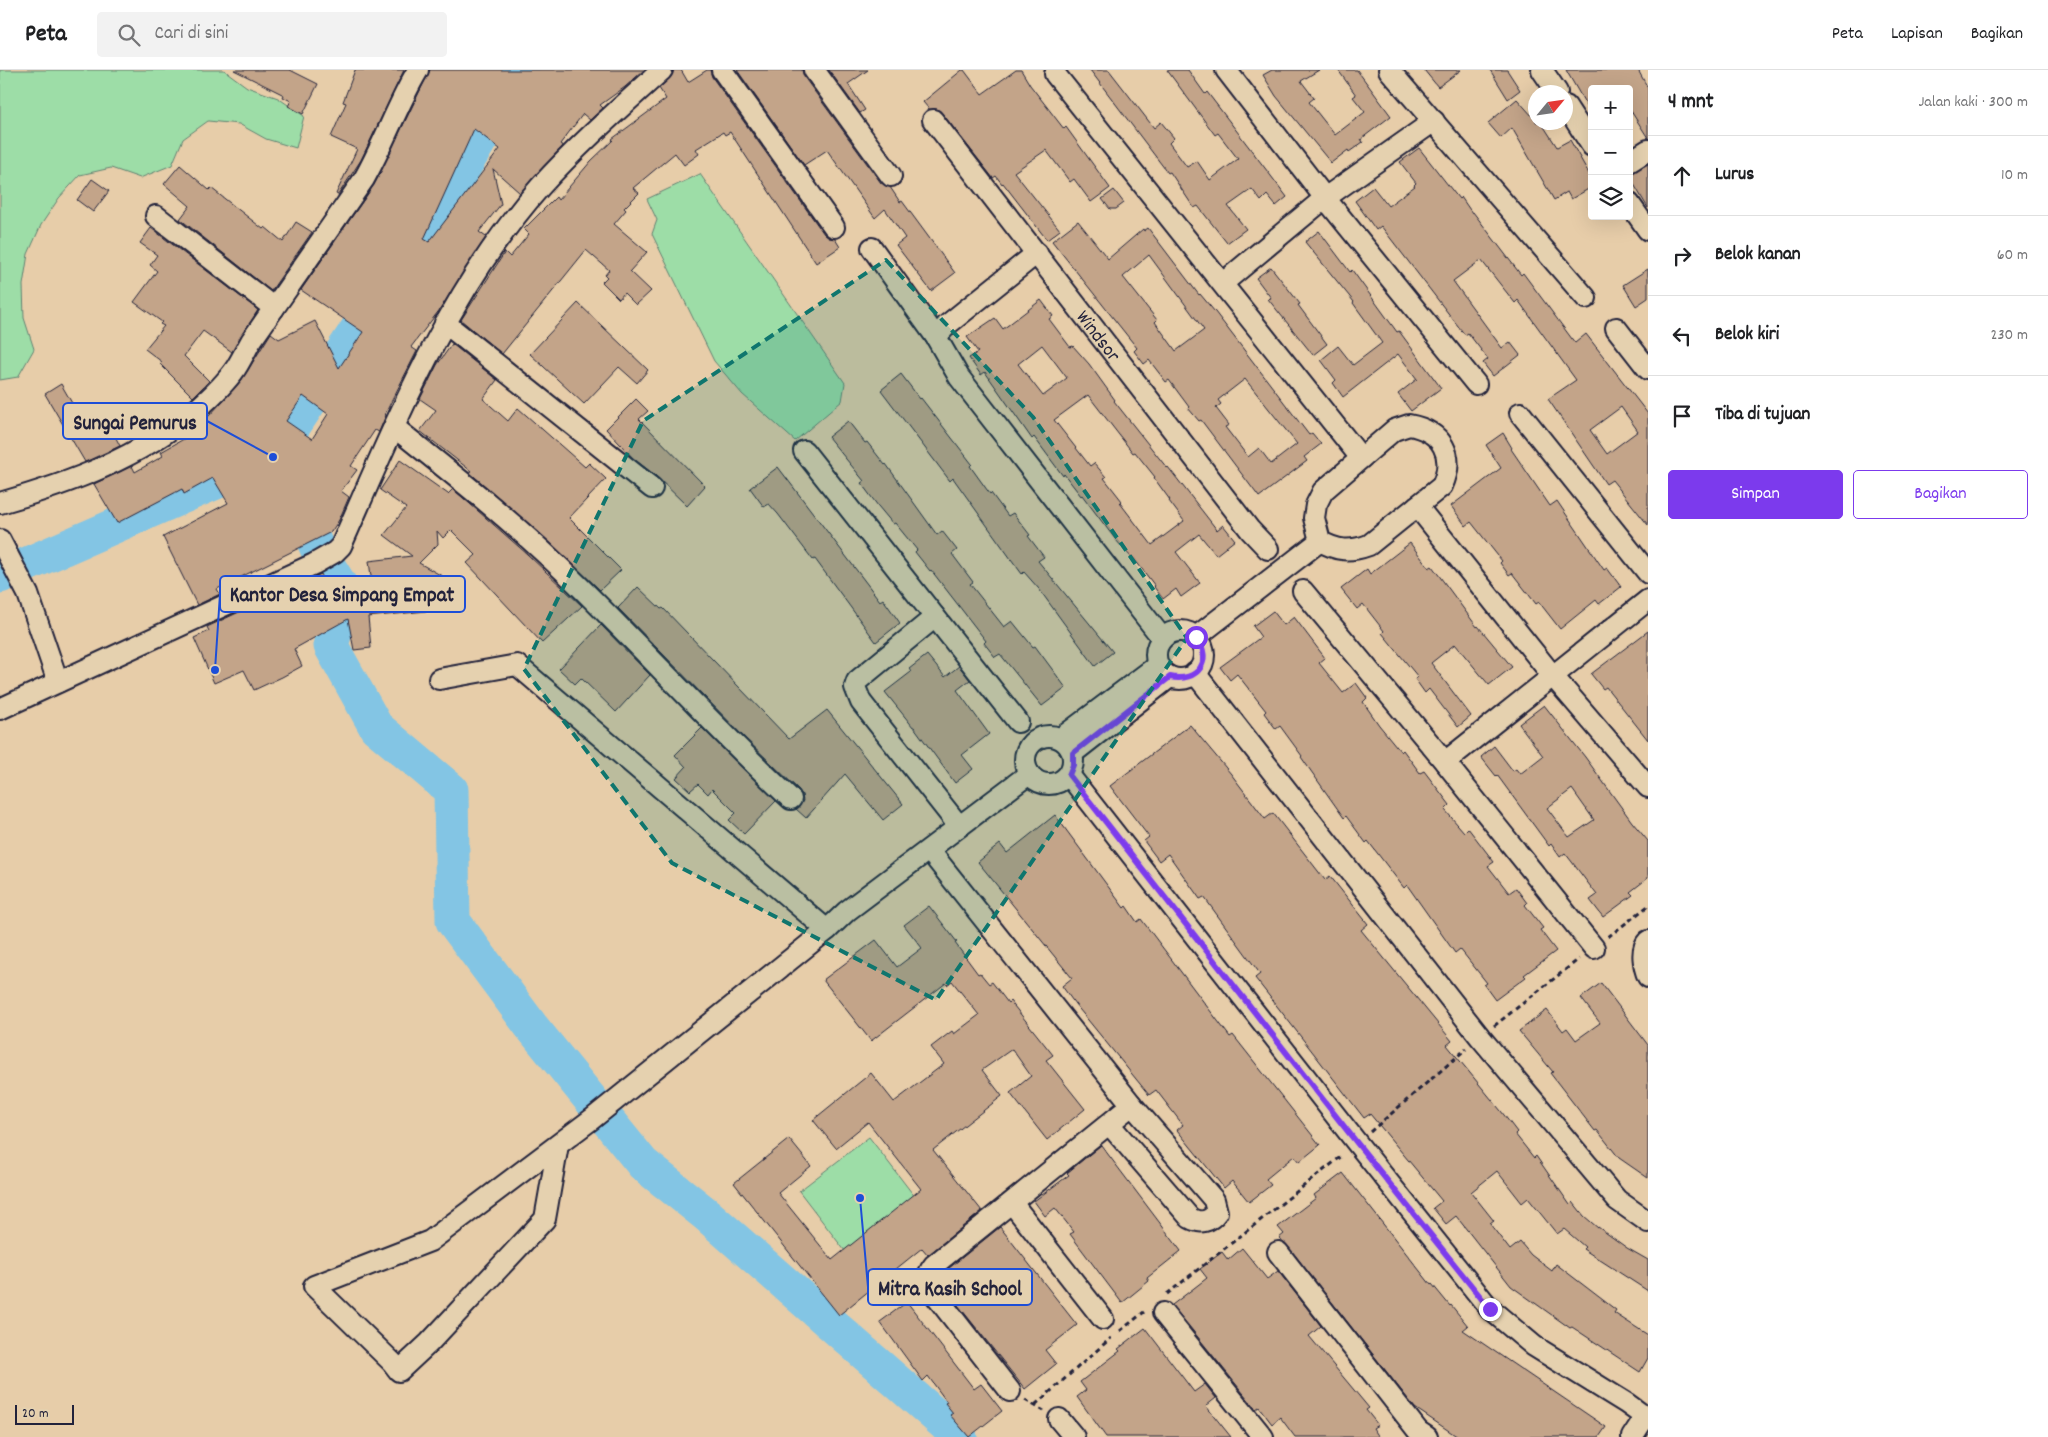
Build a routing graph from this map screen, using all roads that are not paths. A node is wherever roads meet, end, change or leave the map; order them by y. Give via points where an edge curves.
1 (418, 70) edge
2 (662, 70) edge
3 (722, 70) edge
4 (814, 70) edge
5 (1226, 70) edge
6 (1389, 70) edge
7 (1542, 70) edge
8 (1055, 74) dead end
9 (1552, 85) edge
10 (1573, 117) edge
11 (933, 120) dead end
12 (1434, 121) junction
13 (1588, 140) edge
14 (1648, 150) edge
15 (1633, 159) edge
16 (891, 176) dead end
17 (1324, 198) junction
18 (1633, 208) edge
19 (156, 216) dead end
20 (834, 227) dead end
21 (1648, 230) edge
22 (872, 248) dead end
23 (1037, 253) junction
24 (1223, 283) junction
25 (1586, 298) dead end
26 (274, 308) junction
27 (445, 323) junction
28 (1616, 328) dead end
29 (936, 337) junction
30 (1648, 369) edge
31 (1476, 384) dead end
32 (1520, 413) dead end
33 (394, 427) junction
34 (804, 451) dead end
35 (1361, 458) junction
36 (652, 488) dead end
37 (0, 503) edge
38 (1417, 506) junction
39 (1320, 541) junction
40 (4, 548) edge
41 (1268, 549) dead end
42 (1648, 573) edge
43 (1302, 591) dead end
44 (1648, 600) edge
45 (935, 617) junction
46 (1196, 637) junction
47 (1162, 638) junction
48 (1164, 671) junction
49 (1195, 674) junction
50 (1552, 676) junction
51 (439, 679) dead end
52 (58, 682) junction
53 (0, 709) edge
54 (1018, 722) dead end
55 (1067, 746) junction
56 (1445, 762) junction
57 (1029, 774) junction
58 (1069, 775) junction
59 (1648, 787) edge
60 (791, 799) dead end
61 (959, 826) junction
62 (928, 850) junction
63 (827, 930) junction
64 (1648, 941) edge
65 (1594, 948) dead end
66 (1647, 975) edge
67 (1132, 1105) junction
68 (1110, 1124) junction
69 (558, 1145) junction
70 (1012, 1203) junction
71 (1648, 1222) edge
72 (1278, 1252) dead end
73 (1164, 1313) dead end
74 (1103, 1319) dead end
75 (1010, 1391) road end
76 (1646, 1418) edge
77 (1059, 1419) road end
78 (1420, 1435) edge
79 (1074, 1437) edge
80 (1264, 1437) edge
81 (1632, 1437) edge

1 - 26 street via 364,179
2 - 27 street via 594,130 539,188 492,249
3 - 20 street
4 - 16 street
5 - 17 street
6 - 12 street
7 - 9 street
8 - 24 street
10 - 13 street
11 - 23 street, Windsor
12 - 17 street
12 - 25 street
14 - 15 street
17 - 24 street
17 - 31 street
18 - 21 street
19 - 26 street
22 - 29 street
23 - 29 street
23 - 41 street, Windsor via 1250,530
24 - 35 street
26 - 37 street via 235,370 212,397 178,426 124,458 83,477
27 - 33 street
27 - 36 street
28 - 30 street
29 - 47 street via 959,377
32 - 42 street
33 - 52 street via 341,546 335,552
33 - 60 street via 503,515 573,580 735,747
34 - 45 street
35 - 38 street via 1394,430 1409,425 1428,430 1446,450 1448,464 1442,486
35 - 39 street via 1323,491 1316,504 1314,518
38 - 39 street via 1369,545 1356,550 1332,548
38 - 50 street
39 - 46 street
40 - 52 street via 28,594
43 - 56 street
44 - 50 street
45 - 54 street
45 - 61 street via 857,681 855,687 861,702
46 - 47 street via 1181,631
46 - 49 street via 1204,651 1201,667
47 - 48 street via 1156,656
48 - 49 street via 1179,679
48 - 55 street
49 - 71 street via 1480,1037 1617,1200
50 - 56 street
50 - 59 street
51 - 63 street via 517,665
52 - 53 street
55 - 57 street via 1052,735 1042,736 1030,745 1025,756
55 - 58 street via 1073,765
56 - 65 street
57 - 58 street via 1049,784
57 - 61 street
58 - 76 street via 1490,1309 1534,1346
61 - 62 street
62 - 63 street
62 - 67 street
63 - 69 street
64 - 66 street via 1644,956
67 - 68 street
67 - 68 street via 1214,1200 1217,1212 1214,1217 1202,1222 1190,1218
68 - 70 street
69 - 69 street via 430,1241 314,1286 399,1371 545,1219
70 - 74 street
70 - 75 street via 934,1265 927,1279 932,1292
72 - 78 street
73 - 80 street
76 - 81 street
77 - 79 street

